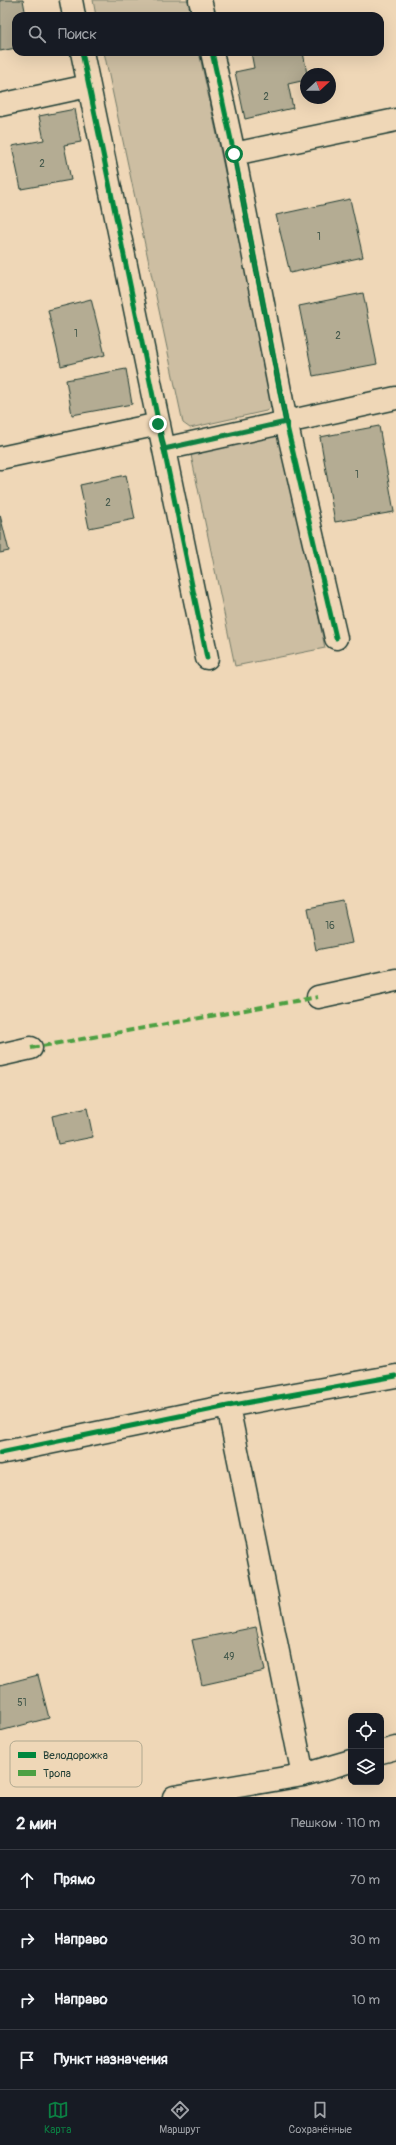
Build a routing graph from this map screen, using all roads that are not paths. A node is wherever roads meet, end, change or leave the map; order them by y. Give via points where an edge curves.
1 (71, 0) edge
2 (200, 0) edge
3 (73, 12) edge
4 (203, 12) edge
5 (83, 56) edge
6 (213, 56) edge
7 (88, 86) junction
8 (0, 105) edge
9 (396, 120) edge
10 (234, 154) junction
11 (396, 398) edge
12 (286, 422) junction
13 (158, 424) junction
14 (164, 449) junction
15 (0, 458) edge
16 (336, 638) dead end
17 (207, 658) dead end
18 (396, 980) edge
19 (318, 997) dead end
20 (31, 1048) dead end
21 (0, 1055) edge
22 (396, 1376) edge
23 (228, 1406) junction
24 (0, 1454) edge
25 (396, 1748) edge
26 (384, 1751) edge
27 (348, 1762) edge
28 (304, 1775) junction
29 (174, 1797) edge

1 - 3 street
2 - 4 street
5 - 7 street
6 - 10 street
7 - 8 street
7 - 13 street
9 - 10 street
10 - 12 street
11 - 12 street
12 - 14 street
12 - 16 street
13 - 14 street
13 - 15 street
14 - 17 street
18 - 19 street
20 - 21 street
22 - 23 street
23 - 24 street
23 - 28 street
25 - 26 street
27 - 28 street
28 - 29 street

